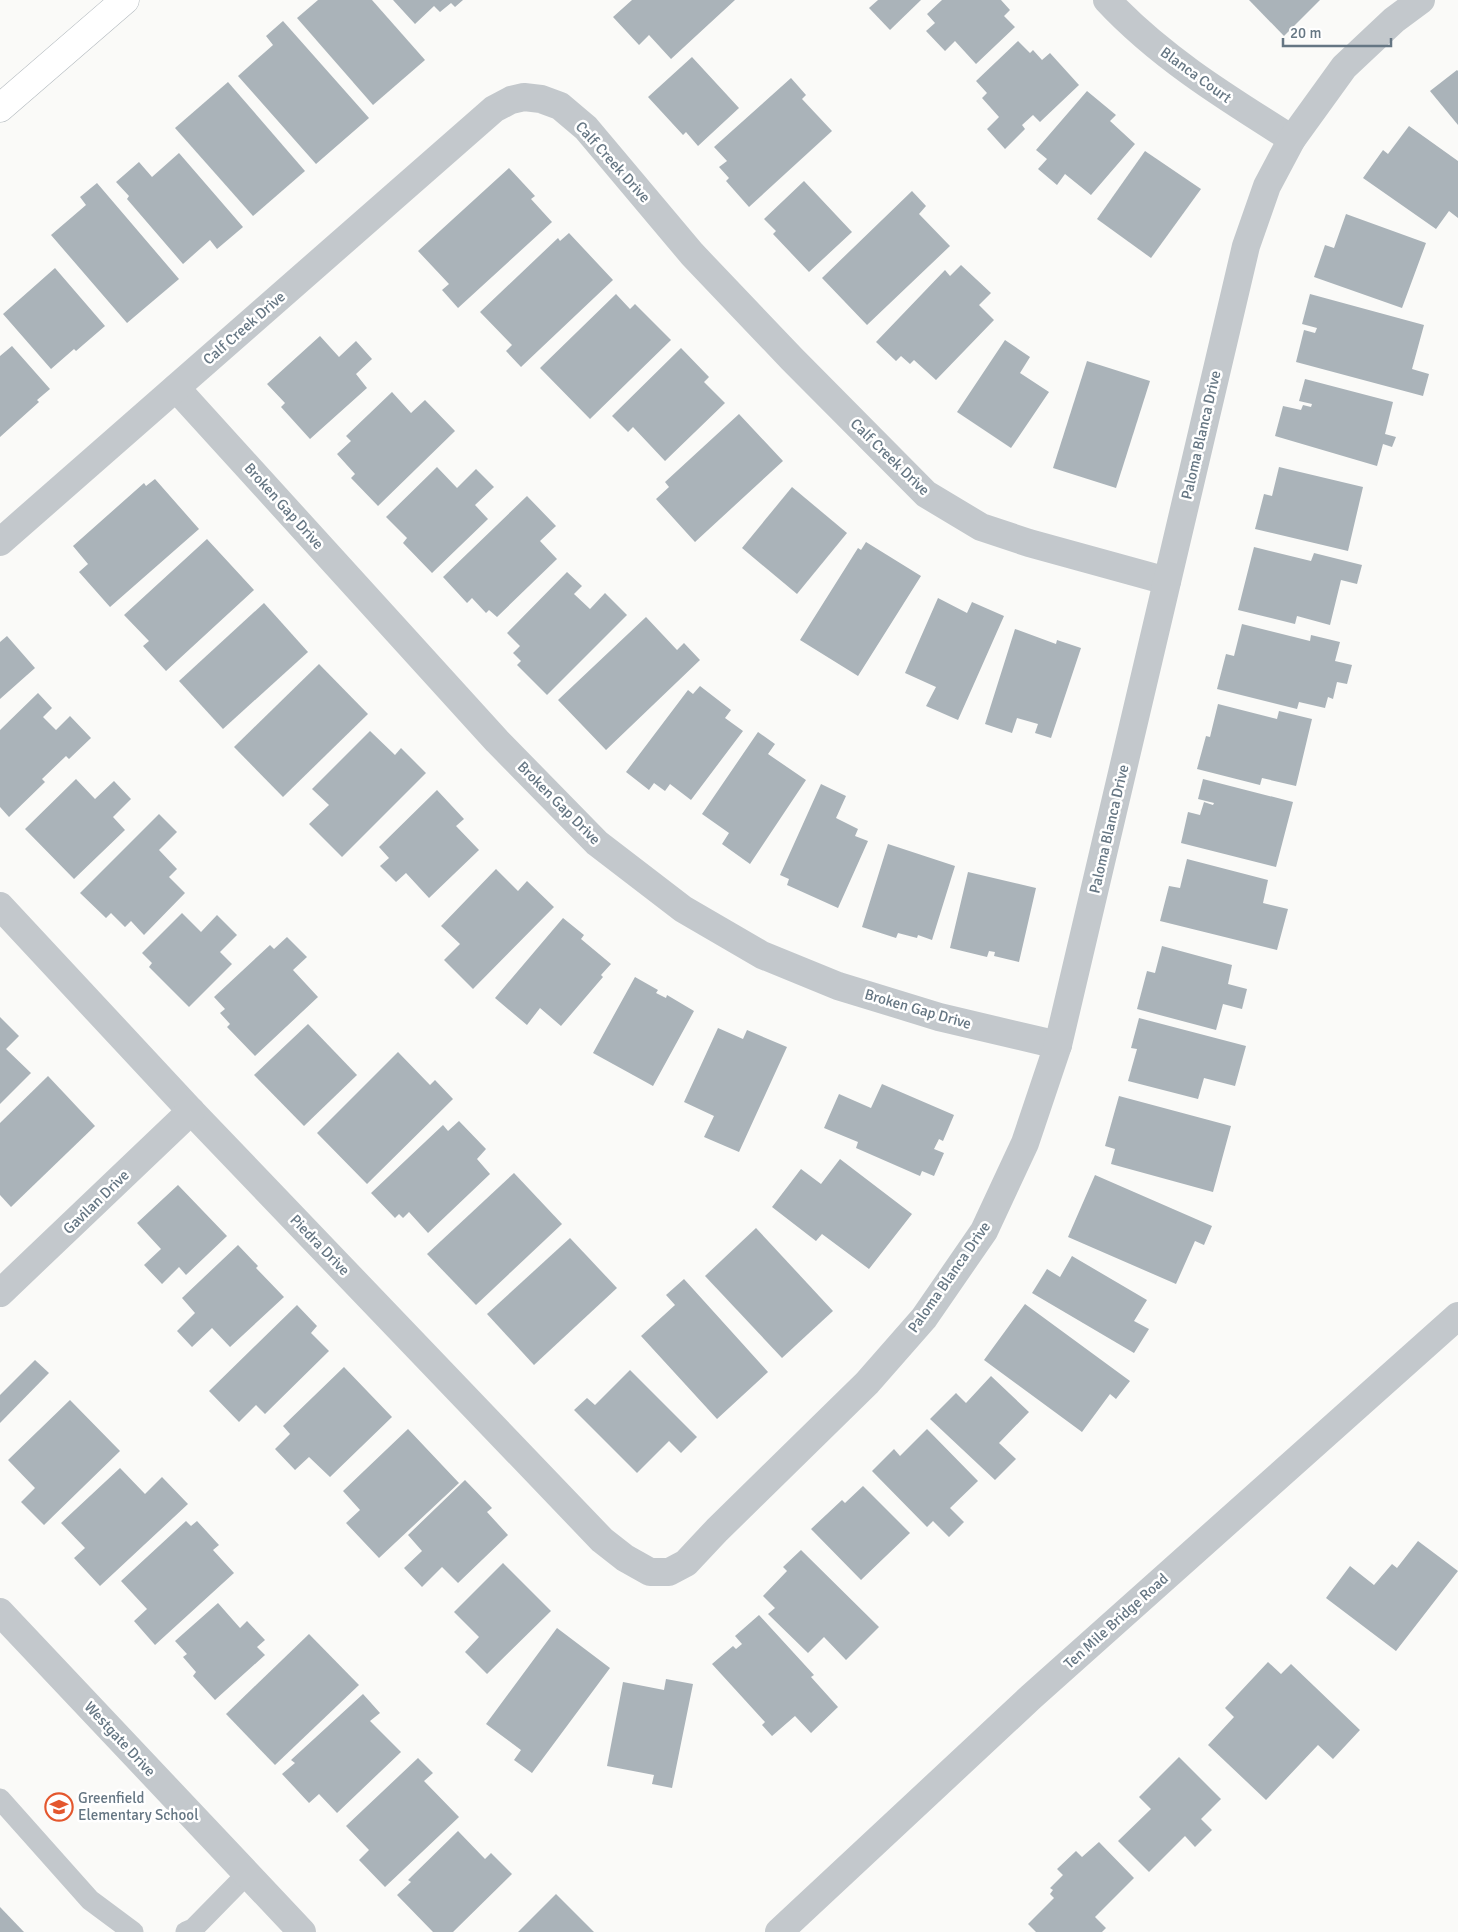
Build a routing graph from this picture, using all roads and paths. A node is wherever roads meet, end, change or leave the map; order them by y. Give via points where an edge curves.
1 (125, 0) edge
2 (1107, 0) edge
3 (1421, 0) edge
4 (0, 108) edge
5 (1292, 139) junction
6 (176, 388) junction
7 (0, 542) edge
8 (1167, 581) junction
9 (0, 906) edge
10 (1058, 1045) junction
11 (191, 1111) junction
12 (0, 1292) edge
13 (1458, 1316) edge
14 (650, 1572) joint
15 (0, 1612) edge
16 (0, 1799) edge
17 (247, 1874) junction
18 (134, 1932) edge
19 (186, 1932) edge
20 (302, 1932) edge
21 (779, 1932) edge

1 - 4 main road
2 - 5 street, Blanca Court via 1166,55
3 - 5 street, Paloma Blanca Drive via 1394,20 1344,67
5 - 8 street, Paloma Blanca Drive via 1267,186 1246,246
6 - 7 street, Calf Creek Drive
6 - 8 street, Calf Creek Drive via 494,109 524,97 541,99 560,106 586,128 692,254 926,494 981,527
6 - 10 street, Broken Gap Drive via 497,741 597,843 684,909 762,955 838,986 939,1017
8 - 10 street, Paloma Blanca Drive
9 - 11 street, Piedra Drive
10 - 14 street, Paloma Blanca Drive via 1026,1144 984,1231 924,1318 867,1383 686,1563 669,1572
11 - 12 street, Gavilan Drive
11 - 14 street, Piedra Drive via 602,1540
13 - 21 street, Ten Mile Bridge Road via 1031,1697
15 - 17 street, Westgate Drive
16 - 18 lane via 90,1900
17 - 19 lane via 193,1929
17 - 20 street, Westgate Drive

